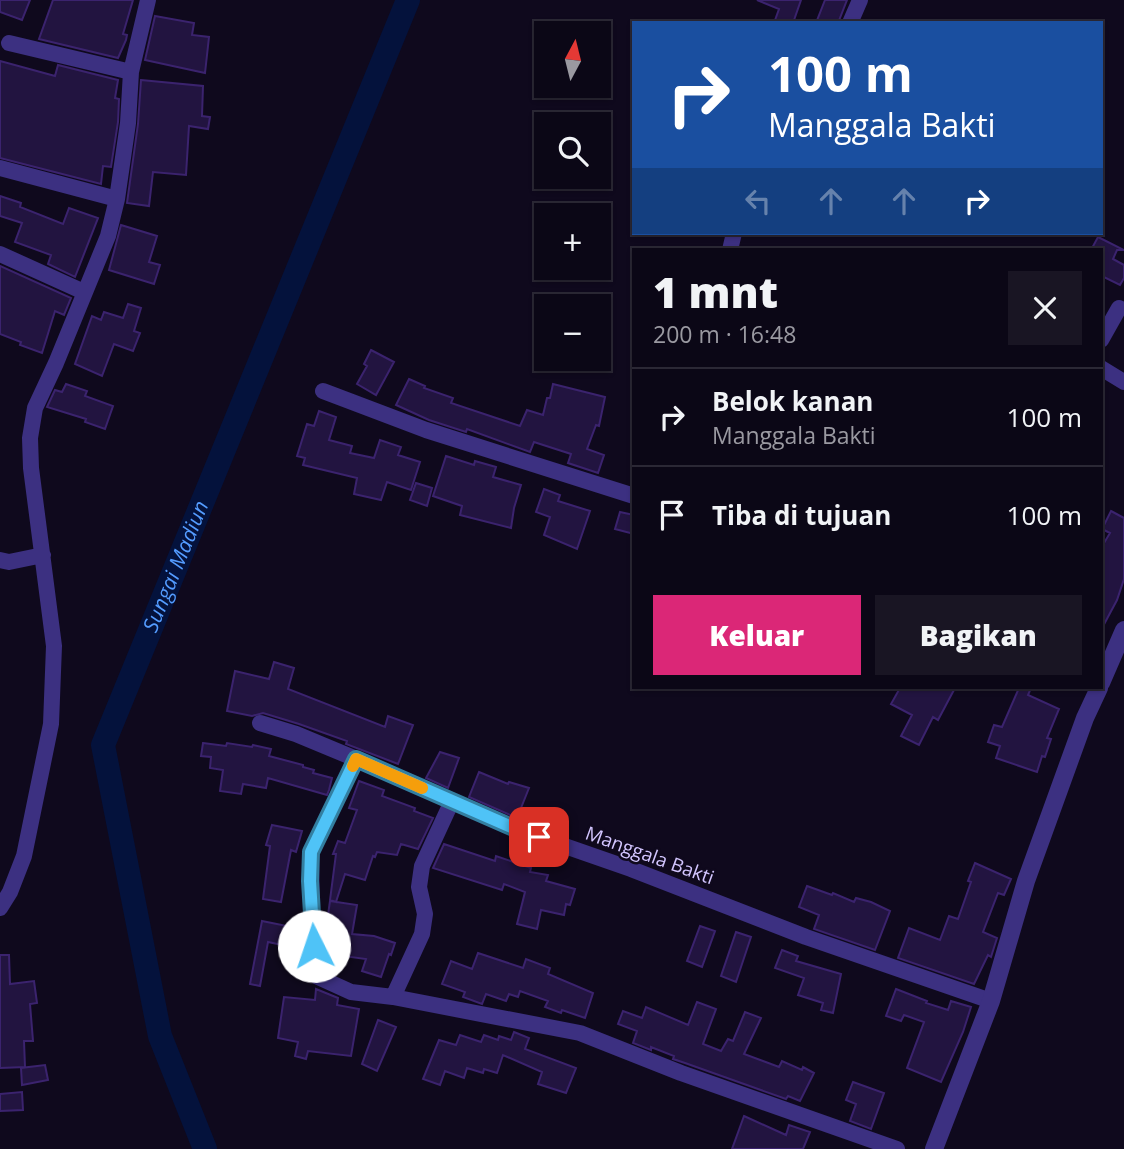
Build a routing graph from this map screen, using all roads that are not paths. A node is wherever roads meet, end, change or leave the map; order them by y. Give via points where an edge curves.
1 (148, 0) edge
2 (860, 0) edge
3 (851, 21) edge
4 (9, 43) dead end
5 (131, 72) junction
6 (0, 168) edge
7 (117, 199) junction
8 (0, 254) edge
9 (84, 292) junction
10 (1119, 308) dead end
11 (1103, 336) edge
12 (1103, 369) edge
13 (1124, 382) edge
14 (323, 391) dead end
15 (632, 495) edge
16 (43, 555) junction
17 (0, 560) edge
18 (1124, 630) edge
19 (1103, 676) edge
20 (1097, 689) edge
21 (260, 723) dead end
22 (356, 759) junction
23 (452, 801) junction
24 (0, 908) edge
25 (393, 997) junction
26 (991, 1001) junction
27 (897, 1149) edge
28 (934, 1149) edge

1 - 5 street
2 - 3 street
4 - 5 street
5 - 7 street
6 - 7 street
7 - 9 street via 108,236
8 - 9 street
9 - 16 street via 35,408 30,438
10 - 11 street
12 - 13 street
14 - 15 street via 426,430
16 - 17 street
16 - 24 street via 54,646 51,724 24,856
18 - 19 street
20 - 26 street via 1026,881
21 - 22 street, Manggala Bakti
22 - 23 street, Manggala Bakti
22 - 25 street via 311,852 316,968 318,977 351,992
23 - 25 street via 422,866 422,934
23 - 26 street, Manggala Bakti via 806,937
25 - 27 street via 580,1033
26 - 28 street

